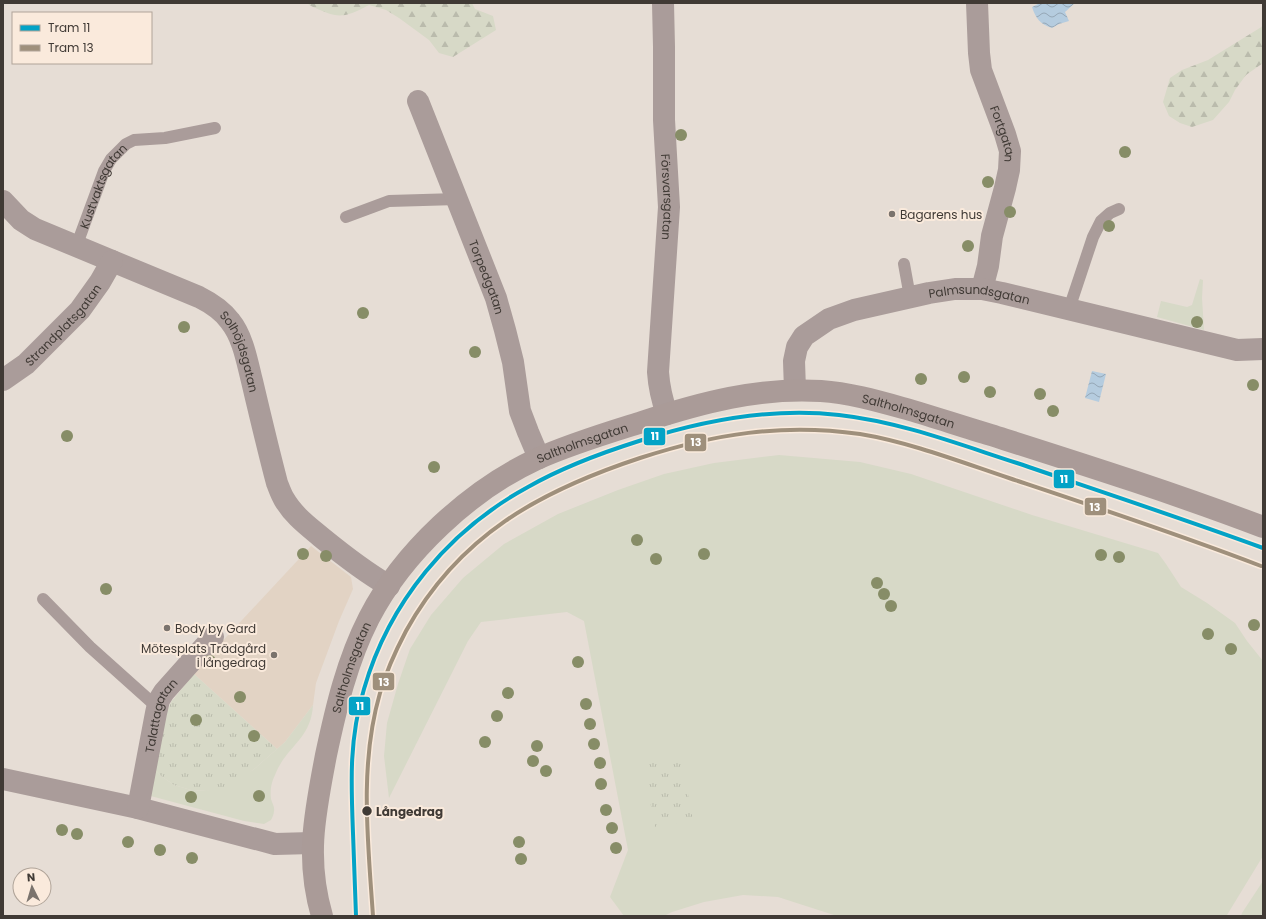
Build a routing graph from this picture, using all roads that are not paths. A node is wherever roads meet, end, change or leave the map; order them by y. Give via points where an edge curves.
1 (662, 3) edge
2 (977, 3) edge
3 (418, 101) dead end
4 (215, 128) dead end
5 (458, 199) junction
6 (3, 202) edge
7 (1119, 209) dead end
8 (346, 217) dead end
9 (76, 247) junction
10 (112, 261) junction
11 (904, 264) dead end
12 (982, 289) junction
13 (910, 297) junction
14 (1069, 309) junction
15 (1263, 349) edge
16 (3, 380) edge
17 (795, 390) junction
18 (667, 414) junction
19 (539, 458) junction
20 (1263, 528) edge
21 (389, 586) junction
22 (43, 599) dead end
23 (213, 637) dead end
24 (157, 707) junction
25 (3, 779) edge
26 (138, 808) junction
27 (312, 842) junction
28 (322, 916) edge

1 - 18 street, Försvarsgatan via 664,120 669,207 658,372 661,397
2 - 12 street, Fortgatan via 981,70 1010,151 1009,170
3 - 5 street, Torpedgatan
4 - 9 lane, Kustvaktsgatan via 165,138 134,140 126,144 111,159 104,171
5 - 8 lane via 389,201
5 - 19 street, Torpedgatan via 496,298 513,362 520,411
6 - 9 street, Solhöjdsgatan via 21,220 35,229
7 - 14 lane via 1101,221 1093,237
9 - 10 street, Solhöjdsgatan
10 - 16 street, Strandplatsgatan via 80,310 26,364
10 - 21 street, Solhöjdsgatan via 199,297 222,311 231,322 246,358 276,483 285,500 295,514 331,546
11 - 13 lane
12 - 13 street, Palmsundsgatan
12 - 14 street, Palmsundsgatan
13 - 17 street, Palmsundsgatan via 854,310 829,319 804,336 797,346 794,361
14 - 15 street, Palmsundsgatan via 1237,350
17 - 18 street, Saltholmsgatan via 744,395
17 - 20 street, Saltholmsgatan via 833,392 881,402 1104,471
18 - 19 street, Saltholmsgatan
19 - 21 street, Saltholmsgatan via 465,504 428,538
21 - 27 street, Saltholmsgatan via 369,618 343,683 321,780
22 - 24 lane via 90,647
23 - 24 street, Talattagatan via 164,692
24 - 26 street, Talattagatan
25 - 26 street
26 - 27 street via 275,844
27 - 28 street, Saltholmsgatan via 314,882

